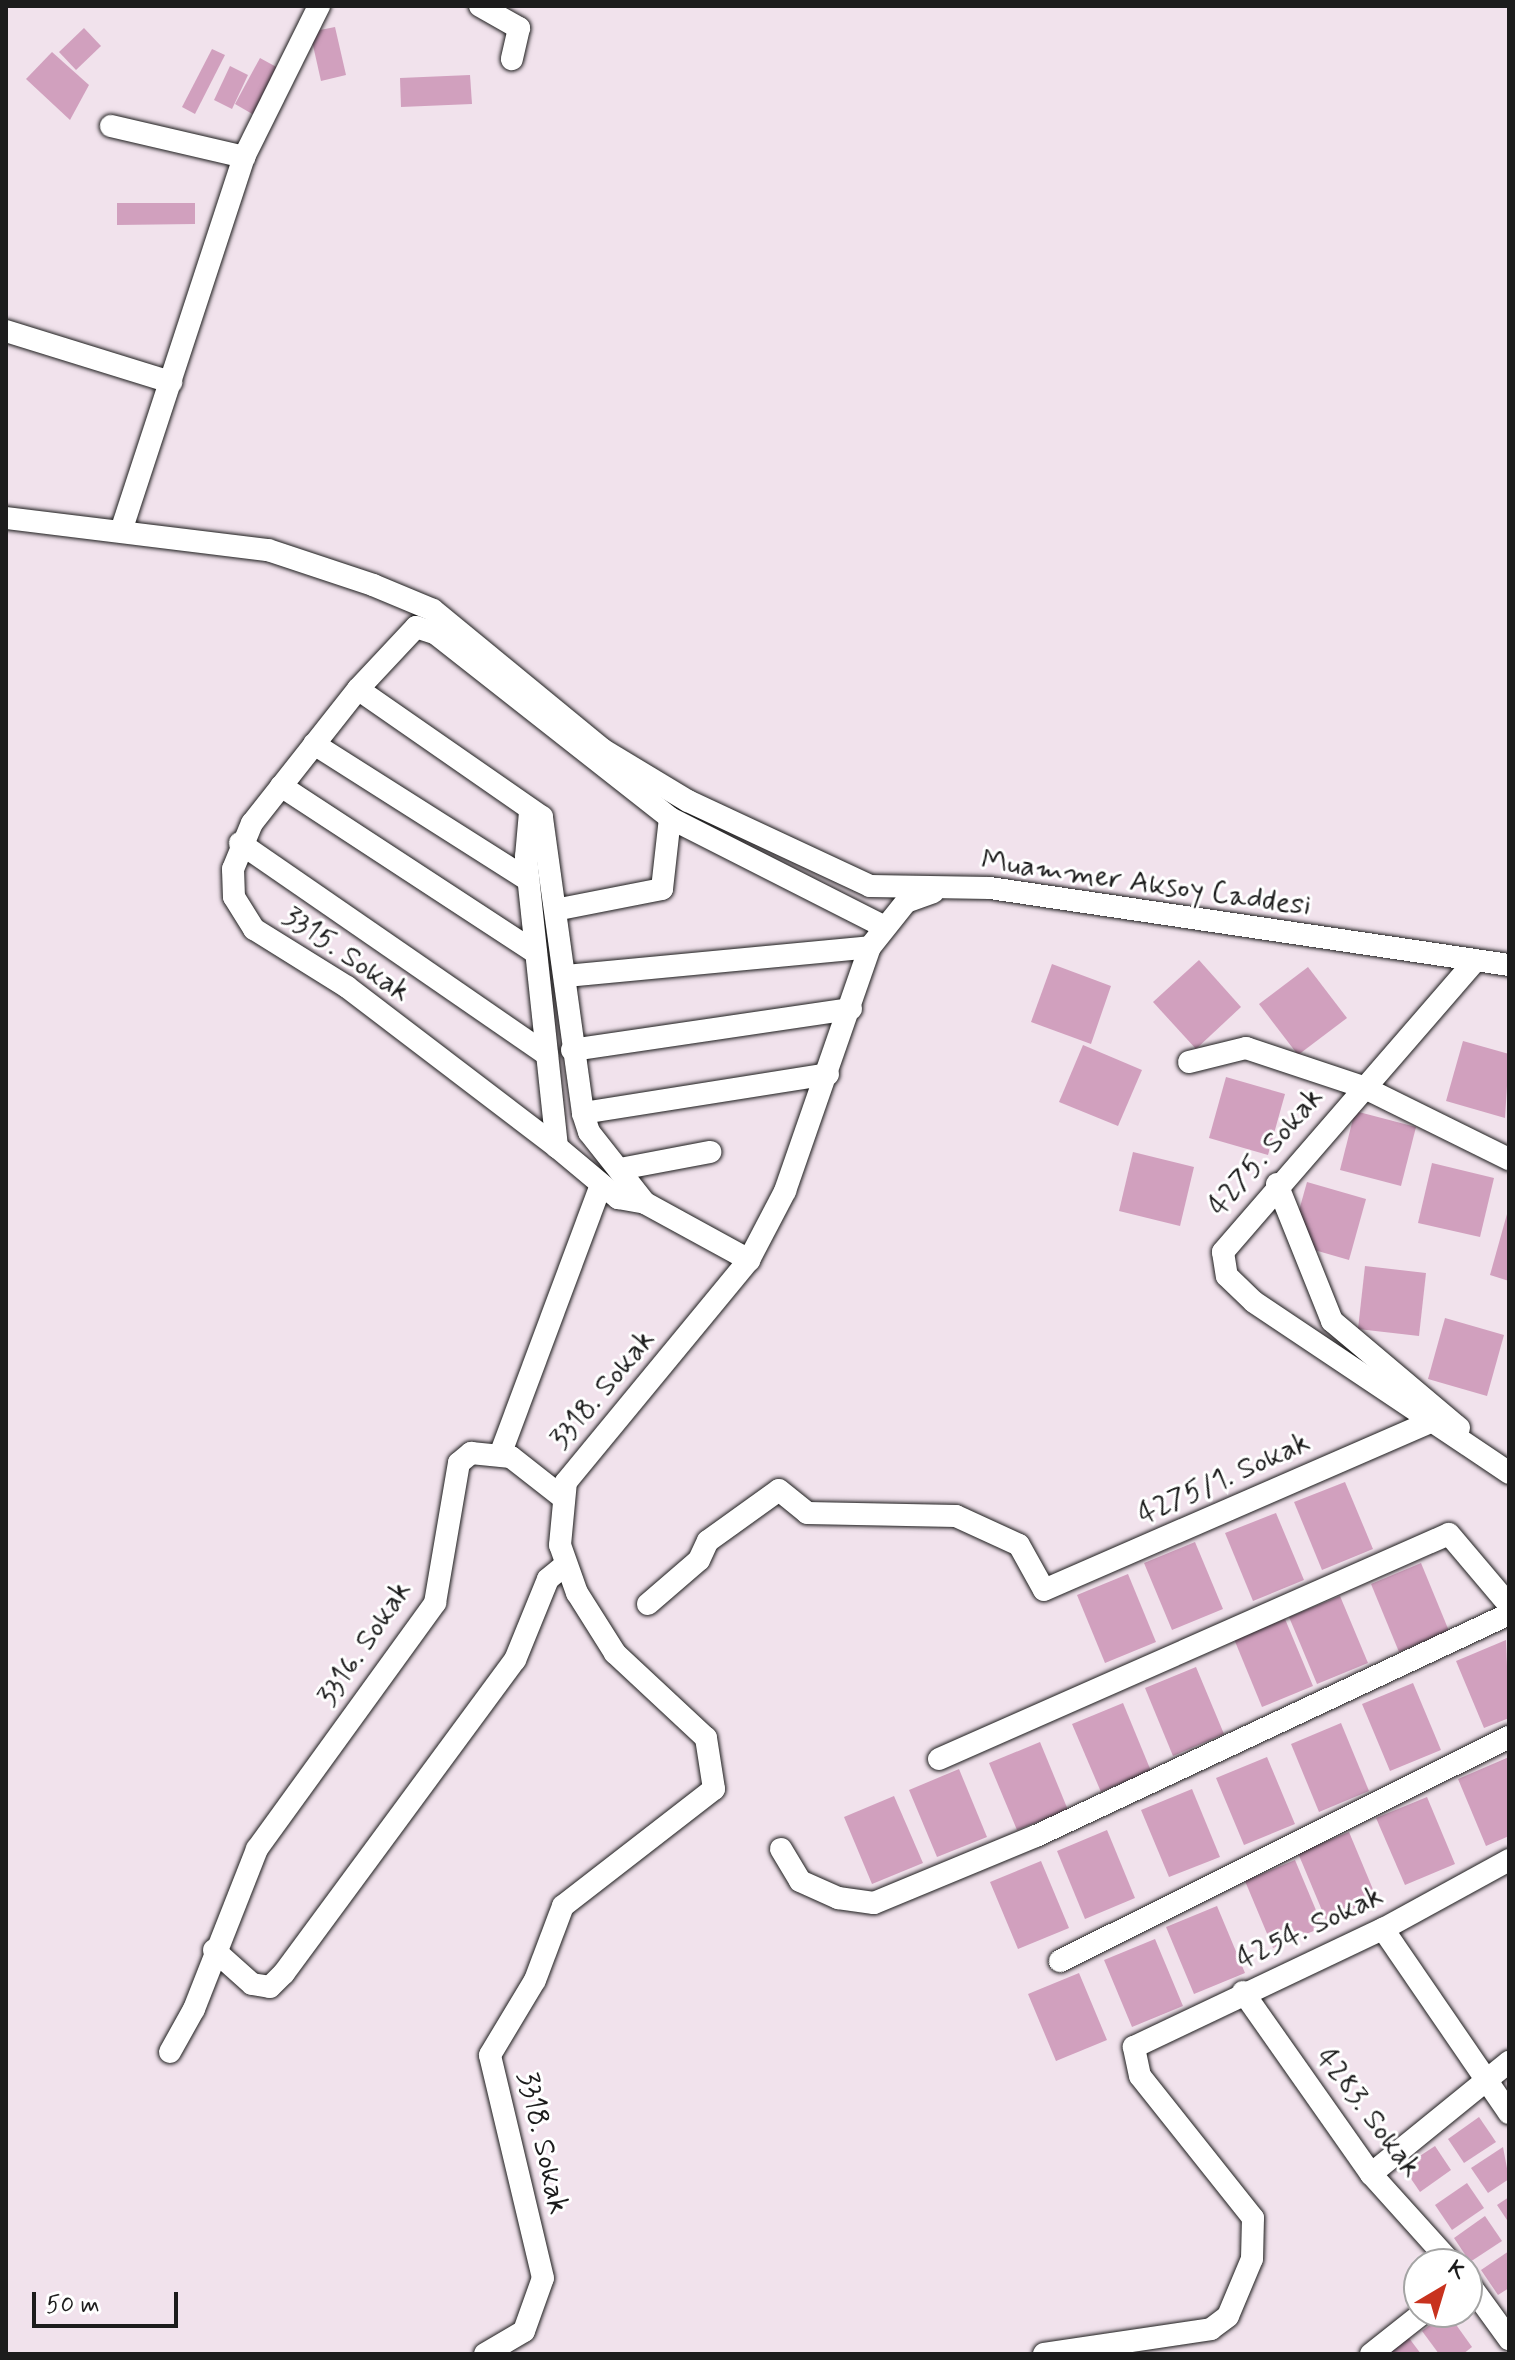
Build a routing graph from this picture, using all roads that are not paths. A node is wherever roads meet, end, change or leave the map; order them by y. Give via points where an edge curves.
1 (319, 6) edge
2 (480, 6) edge
3 (512, 59) dead end
4 (111, 126) dead end
5 (244, 157) junction
6 (6, 331) edge
7 (171, 382) junction
8 (6, 518) edge
9 (122, 528) junction
10 (358, 689) junction
11 (314, 744) junction
12 (281, 786) junction
13 (530, 812) junction
14 (670, 818) junction
15 (240, 843) junction
16 (528, 880) junction
17 (933, 892) junction
18 (560, 909) junction
19 (883, 926) junction
20 (870, 947) junction
21 (536, 953) junction
22 (1475, 961) junction
23 (1509, 965) edge
24 (566, 976) junction
25 (851, 1009) junction
26 (572, 1050) junction
27 (547, 1055) junction
28 (1189, 1062) dead end
29 (828, 1074) junction
30 (1363, 1087) junction
31 (583, 1113) junction
32 (557, 1147) junction
33 (710, 1152) dead end
34 (1509, 1159) edge
35 (620, 1169) junction
36 (1277, 1184) junction
37 (601, 1185) junction
38 (645, 1203) junction
39 (749, 1260) junction
40 (1428, 1423) junction
41 (500, 1455) junction
42 (1509, 1470) edge
43 (562, 1497) junction
44 (565, 1565) junction
45 (648, 1604) dead end
46 (1509, 1605) edge
47 (1509, 1614) edge
48 (1509, 1737) edge
49 (939, 1759) dead end
50 (781, 1849) dead end
51 (1508, 1864) edge
52 (1383, 1929) junction
53 (214, 1950) junction
54 (1060, 1961) dead end
55 (1243, 1992) junction
56 (170, 2052) dead end
57 (1509, 2062) edge
58 (1485, 2082) junction
59 (1509, 2113) edge
60 (1371, 2174) junction
61 (1438, 2248) edge
62 (1483, 2303) edge
63 (1404, 2328) edge
64 (1509, 2339) edge
65 (1098, 2352) edge
66 (485, 2354) edge
67 (1044, 2354) edge
68 (1371, 2354) edge

1 - 5 street
2 - 3 street via 519,28
4 - 5 street
5 - 7 street
6 - 7 street
7 - 9 street
8 - 9 street, Muammer Aksoy Caddesi
9 - 17 street, Muammer Aksoy Caddesi via 268,550 433,610 602,749 688,801 870,886
10 - 11 street, 3315. Sokak
10 - 13 street
10 - 14 street, 3315. Sokak via 416,627 435,633
11 - 12 street, 3315. Sokak
11 - 16 street
12 - 15 street, 3315. Sokak
12 - 21 street
13 - 16 street
13 - 18 street via 542,817
14 - 18 street via 662,889
14 - 19 street
15 - 27 street
15 - 32 street, 3315. Sokak via 234,897 254,929 347,987
16 - 21 street
17 - 19 street, 3318. Sokak via 906,902
17 - 22 street, Muammer Aksoy Caddesi via 990,888
18 - 24 street
19 - 20 street, 3318. Sokak
20 - 24 street
20 - 25 street, 3318. Sokak
21 - 27 street
22 - 23 street, Muammer Aksoy Caddesi
22 - 30 street, 4275. Sokak
24 - 26 street
25 - 26 street
25 - 29 street, 3318. Sokak
26 - 31 street
27 - 32 street
28 - 30 street via 1246,1048
29 - 31 street
29 - 39 street, 3318. Sokak via 785,1191
30 - 34 street
30 - 36 street, 4275. Sokak
31 - 35 street
32 - 37 street, 3315. Sokak
33 - 35 street
35 - 38 street
36 - 40 street, 4275. Sokak via 1230,1236 1223,1252 1227,1276
36 - 42 street via 1332,1321
37 - 38 street, 3315. Sokak
37 - 41 street
38 - 39 street
39 - 43 street, 3318. Sokak via 595,1440
40 - 42 street, 4275. Sokak
40 - 45 street, 4275/1. Sokak via 1044,1590 1019,1545 956,1516 807,1513 779,1490 708,1541 699,1560
41 - 43 street
41 - 53 street, 3316. Sokak via 471,1453 453,1471 445,1567 435,1603 279,1814
43 - 44 street, 3318. Sokak
44 - 53 street via 548,1579 515,1660 284,1973 270,1987 252,1984
44 - 66 street, 3318. Sokak via 615,1653 706,1738 714,1789 563,1906 535,1980 490,2055 543,2278 524,2331
46 - 49 street via 1449,1534
47 - 50 street via 1036,1836 874,1903 838,1898 800,1881
48 - 54 street
51 - 52 street, 4254. Sokak
52 - 55 street, 4254. Sokak
52 - 58 street
53 - 56 street, 3316. Sokak
55 - 60 street, 4283. Sokak
55 - 65 street, 4254. Sokak via 1134,2047 1140,2076 1253,2218 1252,2259 1228,2316 1191,2336
57 - 58 street
58 - 59 street
58 - 60 street
60 - 61 street, 4283. Sokak
62 - 64 street
63 - 68 street
65 - 67 street

